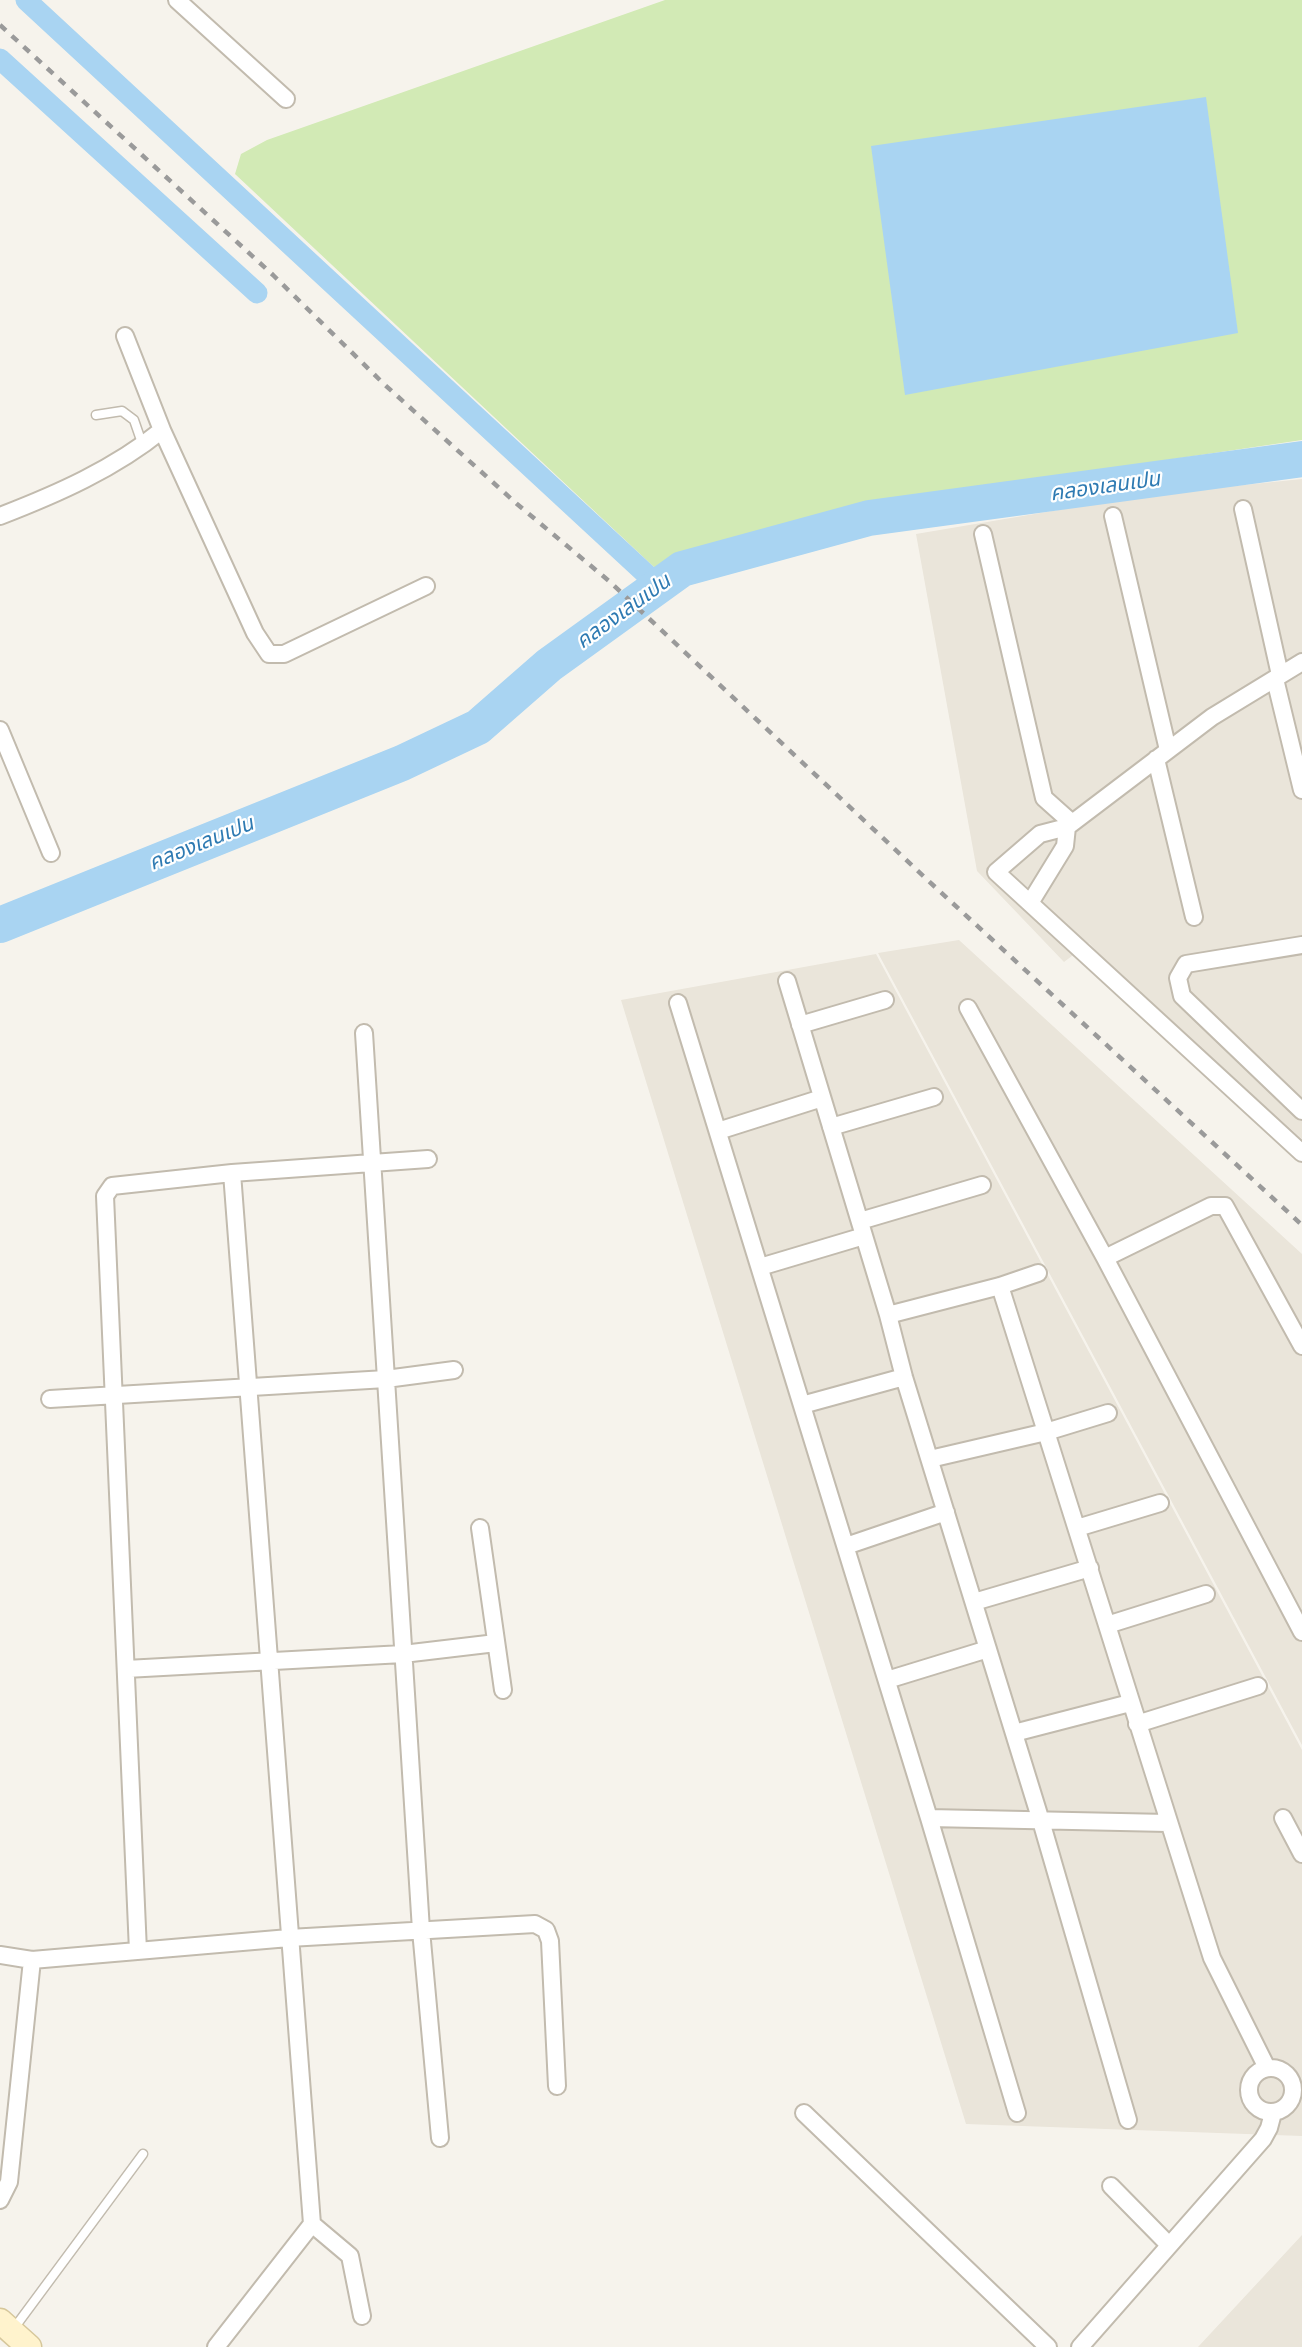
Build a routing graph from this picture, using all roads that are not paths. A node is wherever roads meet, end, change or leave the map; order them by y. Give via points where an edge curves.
1 (177, 0) edge
2 (286, 99) dead end
3 (125, 336) dead end
4 (96, 415) dead end
5 (162, 430) junction
6 (143, 446) junction
7 (1243, 509) dead end
8 (0, 516) edge
9 (1113, 516) dead end
10 (983, 534) dead end
11 (426, 586) dead end
12 (1302, 662) edge
13 (1278, 677) junction
14 (0, 730) edge
15 (1162, 755) junction
16 (1302, 789) edge
17 (1069, 825) junction
18 (51, 853) dead end
19 (1030, 903) junction
20 (1194, 917) dead end
21 (1302, 945) edge
22 (787, 981) dead end
23 (885, 1000) dead end
24 (678, 1003) dead end
25 (968, 1008) dead end
26 (800, 1025) junction
27 (364, 1032) dead end
28 (934, 1097) dead end
29 (822, 1098) junction
30 (1302, 1111) edge
31 (831, 1127) junction
32 (718, 1131) junction
33 (1302, 1153) edge
34 (428, 1159) dead end
35 (372, 1164) junction
36 (232, 1173) junction
37 (982, 1185) dead end
38 (862, 1228) junction
39 (1105, 1258) junction
40 (760, 1267) junction
41 (1038, 1273) dead end
42 (1000, 1286) junction
43 (888, 1315) junction
44 (1302, 1346) edge
45 (454, 1370) dead end
46 (904, 1377) junction
47 (386, 1378) junction
48 (248, 1388) junction
49 (114, 1395) junction
50 (50, 1399) dead end
51 (802, 1405) junction
52 (1108, 1413) dead end
53 (1047, 1432) junction
54 (930, 1459) junction
55 (1160, 1503) dead end
56 (946, 1512) junction
57 (480, 1528) dead end
58 (1077, 1528) junction
59 (846, 1546) junction
60 (1090, 1568) junction
61 (1206, 1593) dead end
62 (974, 1602) junction
63 (1107, 1625) junction
64 (1302, 1632) edge
65 (496, 1643) junction
66 (988, 1649) junction
67 (403, 1654) junction
68 (268, 1663) junction
69 (126, 1669) junction
70 (887, 1680) junction
71 (1258, 1686) dead end
72 (503, 1690) dead end
73 (1130, 1703) junction
74 (1137, 1724) junction
75 (1014, 1733) junction
76 (929, 1818) junction
77 (1283, 1818) dead end
78 (1041, 1821) junction
79 (1168, 1823) junction
80 (1302, 1854) edge
81 (421, 1930) junction
82 (289, 1938) junction
83 (138, 1951) junction
84 (0, 1955) edge
85 (32, 1960) junction
86 (1267, 2068) junction
87 (1295, 2074) edge
88 (557, 2086) dead end
89 (804, 2113) dead end
90 (1017, 2113) dead end
91 (1273, 2113) junction
92 (1128, 2120) dead end
93 (440, 2138) dead end
94 (143, 2154) dead end
95 (1111, 2186) dead end
96 (0, 2200) edge
97 (312, 2224) junction
98 (1169, 2245) junction
99 (362, 2316) dead end
100 (14, 2333) edge
101 (219, 2346) edge
102 (1048, 2347) edge
103 (1080, 2347) edge

1 - 2 street
3 - 5 street
4 - 6 lane via 122,411 134,420
5 - 6 street
5 - 11 street via 255,633 269,654 284,654
6 - 8 street via 60,493
7 - 13 street
9 - 15 street
10 - 17 street via 1044,798
12 - 13 street
13 - 15 street via 1212,717
13 - 16 street
14 - 18 street
15 - 17 street
15 - 20 street
17 - 19 street via 1065,846
17 - 19 street via 1040,834 996,872
19 - 33 street
21 - 30 street via 1186,964 1178,978 1182,996
22 - 26 street
23 - 26 street
24 - 32 street
25 - 39 street
26 - 29 street
27 - 35 street
28 - 31 street
29 - 31 street
29 - 32 street
31 - 38 street
32 - 40 street
34 - 35 street
35 - 36 street
35 - 47 street
36 - 48 street
36 - 49 street via 112,1186 108,1190 105,1196
37 - 38 street
38 - 40 street
38 - 43 street
39 - 44 street via 1211,1206 1226,1206
39 - 64 street
40 - 51 street
41 - 42 street
42 - 43 street
42 - 53 street
43 - 46 street
45 - 47 street
46 - 51 street
46 - 54 street
47 - 48 street
47 - 67 street
48 - 49 street
48 - 68 street
49 - 50 street
49 - 69 street
51 - 59 street
52 - 53 street
53 - 54 street
53 - 58 street
54 - 56 street
55 - 58 street
56 - 59 street
56 - 62 street
57 - 65 street
58 - 60 street
59 - 70 street
60 - 62 street
60 - 63 street
61 - 63 street
62 - 66 street
63 - 73 street
65 - 67 street
65 - 72 street
66 - 70 street
66 - 75 street
67 - 68 street
67 - 81 street
68 - 69 street
68 - 82 street
69 - 83 street
70 - 76 street
71 - 74 street
73 - 74 street
73 - 75 street
74 - 79 street
75 - 78 street
76 - 78 street
76 - 90 street
77 - 80 street
78 - 79 street
78 - 92 street
79 - 86 street via 1219,1978
81 - 82 street
81 - 88 street via 535,1924 546,1930 550,1941
81 - 93 street
82 - 83 street
82 - 97 street
83 - 85 street
84 - 85 street
85 - 96 street via 9,2182
86 - 87 street
86 - 91 street via 1253,2076 1248,2092 1255,2106
87 - 91 street via 1290,2103
89 - 102 street
91 - 98 street via 1263,2139
94 - 100 lane
95 - 98 street
97 - 99 street via 350,2256
97 - 101 street
98 - 103 street

